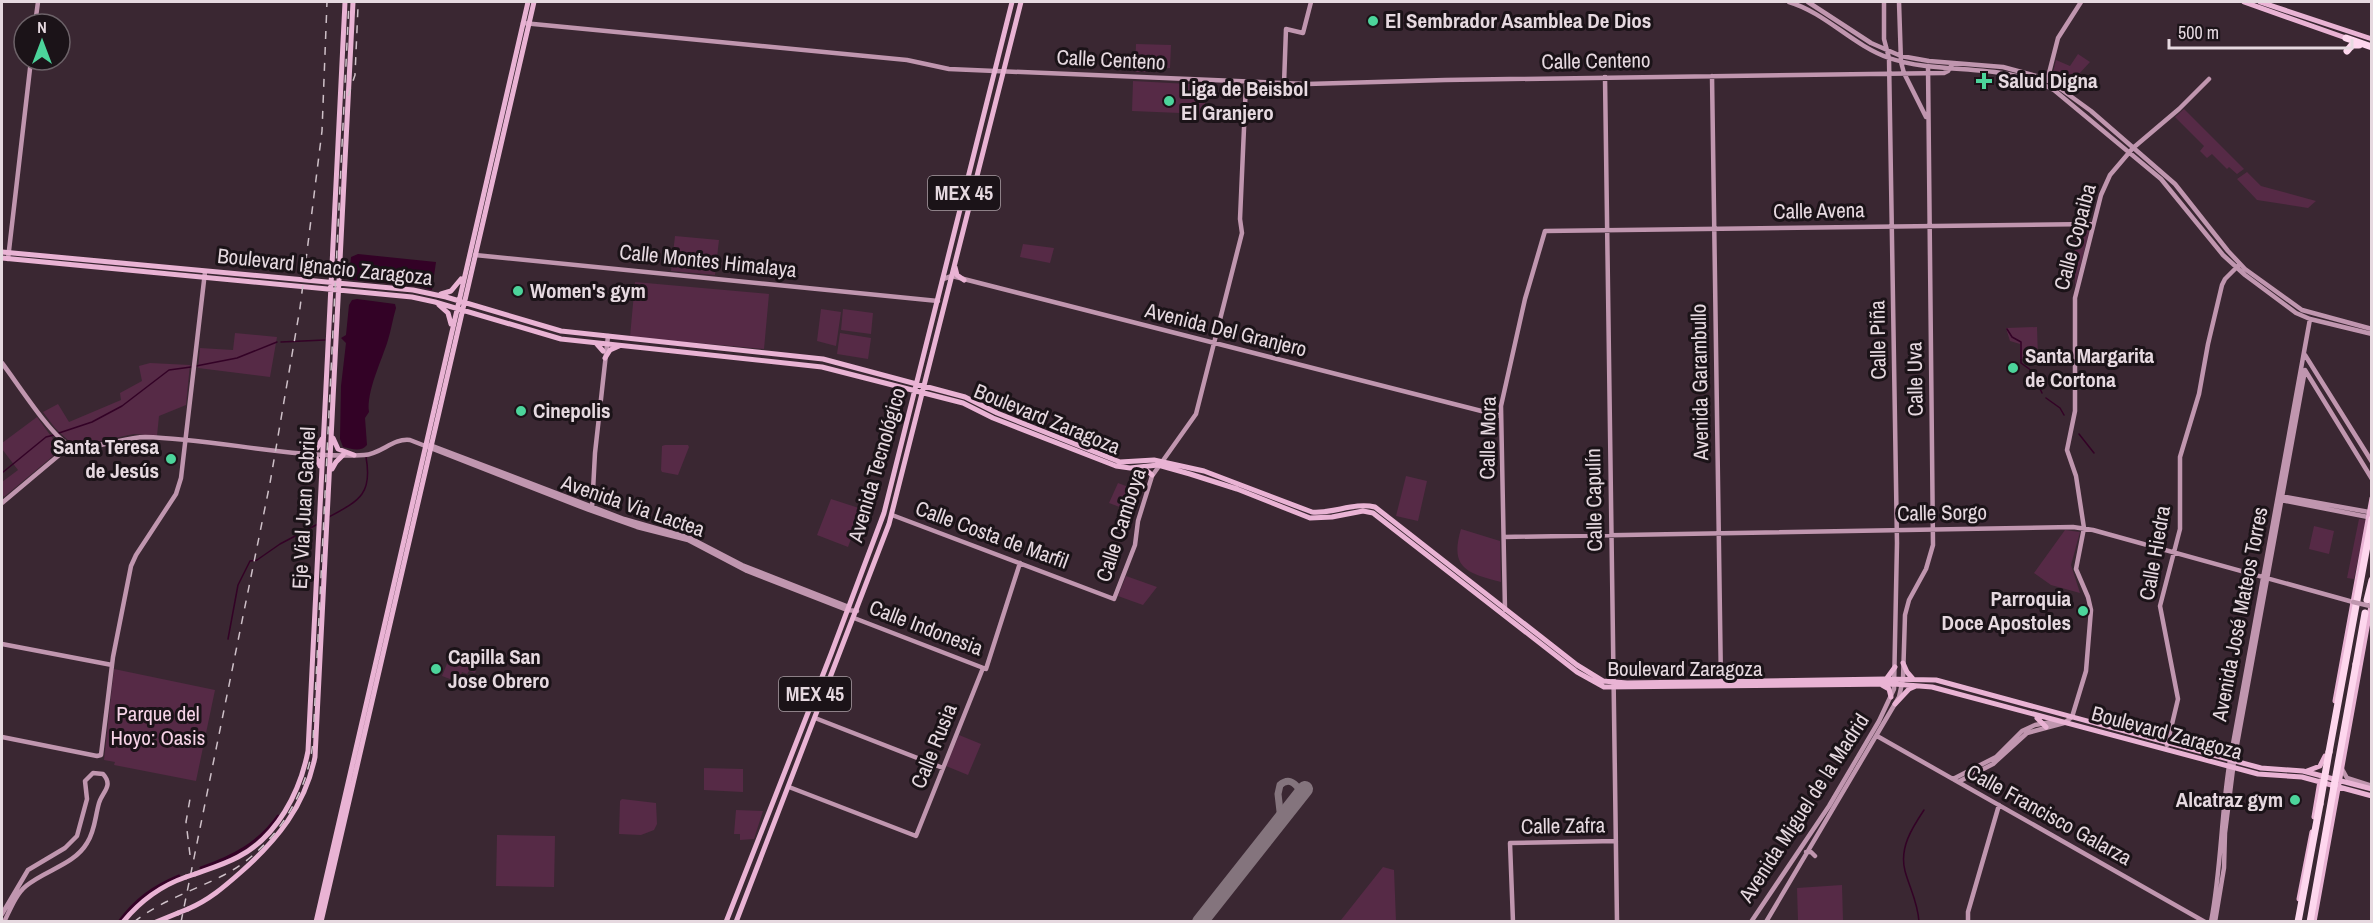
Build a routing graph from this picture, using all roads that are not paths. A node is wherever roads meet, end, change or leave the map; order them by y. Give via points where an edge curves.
1 (345, 2) edge
2 (353, 2) edge
3 (528, 2) edge
4 (534, 2) edge
5 (1012, 2) edge
6 (1021, 2) edge
7 (1311, 2) edge
8 (1789, 2) edge
9 (1808, 2) edge
10 (1884, 2) edge
11 (1899, 2) edge
12 (2081, 2) edge
13 (2244, 2) edge
14 (2260, 2) edge
15 (526, 23) junction
16 (2346, 38) joint
17 (1884, 39) junction
18 (2370, 44) edge
19 (1867, 48) junction
20 (1880, 48) junction
21 (2347, 51) dead end
22 (1889, 55) junction
23 (1901, 58) junction
24 (1953, 63) junction
25 (1928, 64) junction
26 (1950, 69) junction
27 (2050, 69) junction
28 (995, 71) junction
29 (1004, 71) junction
30 (29, 72) edge
31 (1890, 73) junction
32 (1904, 73) junction
33 (1927, 73) junction
34 (1712, 76) junction
35 (1605, 77) junction
36 (2209, 79) dead end
37 (1246, 82) junction
38 (2046, 82) junction
39 (1284, 84) junction
40 (2057, 85) junction
41 (1928, 101) junction
42 (1921, 104) junction
43 (1927, 119) junction
44 (2131, 150) junction
45 (971, 169) junction
46 (979, 172) junction
47 (968, 180) junction
48 (976, 184) junction
49 (2093, 224) junction
50 (1929, 225) junction
51 (1892, 226) junction
52 (1714, 228) junction
53 (1607, 230) junction
54 (1545, 231) joint
55 (2, 252) edge
56 (475, 255) junction
57 (6, 257) edge
58 (2238, 266) junction
59 (955, 267) junction
60 (332, 268) junction
61 (340, 272) junction
62 (205, 274) junction
63 (466, 274) junction
64 (952, 276) junction
65 (295, 279) junction
66 (943, 279) junction
67 (310, 280) junction
68 (964, 280) junction
69 (319, 281) junction
70 (279, 285) junction
71 (353, 285) junction
72 (331, 286) junction
73 (308, 287) junction
74 (340, 287) junction
75 (316, 288) junction
76 (466, 291) junction
77 (354, 292) junction
78 (433, 294) junction
79 (938, 301) junction
80 (435, 302) junction
81 (461, 302) junction
82 (330, 305) junction
83 (339, 305) junction
84 (485, 308) junction
85 (459, 309) junction
86 (2311, 316) junction
87 (482, 317) junction
88 (458, 325) junction
89 (932, 326) junction
90 (939, 328) junction
91 (451, 329) junction
92 (2372, 332) edge
93 (606, 336) junction
94 (929, 336) junction
95 (937, 338) junction
96 (595, 342) junction
97 (605, 343) junction
98 (1214, 344) junction
99 (623, 345) junction
100 (450, 347) junction
101 (603, 351) junction
102 (2304, 354) junction
103 (922, 361) junction
104 (603, 362) junction
105 (2, 363) edge
106 (2313, 367) junction
107 (2303, 368) junction
108 (927, 373) junction
109 (900, 379) junction
110 (898, 386) junction
111 (916, 387) junction
112 (924, 389) junction
113 (943, 394) junction
114 (919, 408) junction
115 (910, 411) junction
116 (1501, 416) junction
117 (324, 434) junction
118 (332, 434) junction
119 (186, 441) junction
120 (71, 445) junction
121 (429, 446) junction
122 (306, 453) junction
123 (323, 453) junction
124 (2366, 453) junction
125 (332, 454) junction
126 (899, 454) junction
127 (344, 455) junction
128 (354, 455) junction
129 (2372, 455) edge
130 (907, 458) junction
131 (2372, 462) edge
132 (1160, 463) junction
133 (896, 465) junction
134 (1141, 466) junction
135 (322, 473) junction
136 (331, 473) junction
137 (1152, 475) junction
138 (902, 477) junction
139 (2372, 479) edge
140 (2280, 498) junction
141 (2372, 498) edge
142 (2, 503) edge
143 (591, 509) junction
144 (892, 516) junction
145 (2370, 516) edge
146 (2084, 528) junction
147 (1933, 530) junction
148 (1897, 531) junction
149 (1719, 534) junction
150 (1611, 535) junction
151 (1504, 537) junction
152 (2174, 554) junction
153 (1020, 563) junction
154 (2266, 578) junction
155 (2372, 580) edge
156 (1114, 598) joint
157 (1898, 599) junction
158 (1910, 600) junction
159 (2353, 602) junction
160 (2370, 603) edge
161 (848, 608) junction
162 (1505, 608) junction
163 (857, 611) junction
164 (2365, 612) dead end
165 (1504, 615) junction
166 (854, 618) junction
167 (2349, 634) junction
168 (2, 644) edge
169 (2358, 661) junction
170 (1903, 663) junction
171 (112, 665) junction
172 (984, 668) junction
173 (1895, 668) junction
174 (2343, 674) junction
175 (1885, 679) junction
176 (1894, 681) junction
177 (1903, 682) junction
178 (1916, 683) junction
179 (1721, 684) junction
180 (1880, 684) junction
181 (1613, 686) junction
182 (2338, 687) junction
183 (1892, 696) junction
184 (1897, 702) junction
185 (2036, 716) junction
186 (2072, 716) junction
187 (815, 718) junction
188 (2063, 722) junction
189 (2035, 725) junction
190 (2045, 725) junction
191 (1877, 736) junction
192 (2, 737) edge
193 (2168, 742) junction
194 (2166, 749) junction
195 (2327, 754) junction
196 (2232, 763) junction
197 (2342, 766) junction
198 (942, 768) junction
199 (2303, 771) junction
200 (2321, 776) junction
201 (2310, 779) junction
202 (1956, 780) junction
203 (2339, 780) junction
204 (2320, 783) junction
205 (789, 787) junction
206 (2338, 787) junction
207 (2372, 788) edge
208 (2353, 791) junction
209 (87, 796) junction
210 (2372, 796) edge
211 (101, 798) junction
212 (2319, 802) junction
213 (2335, 802) junction
214 (1999, 805) junction
215 (1616, 841) junction
216 (1806, 852) junction
217 (1815, 856) dead end
218 (327, 885) junction
219 (2318, 901) joint
220 (2, 914) edge
221 (2312, 919) edge
222 (4, 921) edge
223 (123, 921) edge
224 (156, 921) edge
225 (316, 921) edge
226 (321, 921) edge
227 (726, 921) edge
228 (736, 921) edge
229 (1513, 921) edge
230 (1617, 921) edge
231 (1751, 921) edge
232 (1766, 921) edge
233 (1968, 921) edge
234 (2205, 921) edge
235 (2213, 921) edge
236 (2296, 921) edge

1 - 60 main road, Eje Vial Juan Gabriel
2 - 61 main road, Eje Vial Juan Gabriel
3 - 15 main road
4 - 15 main road
5 - 28 main road, Avenida Tecnológico / MEX 45
6 - 29 main road, Avenida Tecnológico / MEX 45
7 - 39 street via 1303,33 1286,29
8 - 19 street via 1817,14
9 - 20 street
10 - 17 street, Calle Piña
11 - 23 street
12 - 27 street via 2058,38
13 - 16 main road
14 - 18 main road
15 - 28 street, Calle Centeno
15 - 56 main road
15 - 63 main road
16 - 18 highway
17 - 20 street
17 - 22 street, Calle Piña
18 - 21 highway via 2354,44
19 - 20 street
19 - 22 street
20 - 22 street
22 - 23 street
22 - 31 street, Calle Piña
23 - 25 street
23 - 32 street
24 - 25 street
24 - 26 street
24 - 38 street via 2003,67
25 - 26 street
25 - 33 street, Calle Uva
26 - 33 street, Calle Centeno via 1946,73
26 - 38 street
27 - 38 street
27 - 40 street
28 - 29 street, Calle Centeno
28 - 45 main road, Avenida Tecnológico / MEX 45
29 - 37 street, Calle Centeno
29 - 46 main road, Avenida Tecnológico / MEX 45
30 - 57 street
31 - 32 street, Calle Centeno
31 - 34 street, Calle Centeno
31 - 51 street, Calle Piña
32 - 33 street, Calle Centeno
32 - 42 street
33 - 41 street, Calle Uva
34 - 35 street, Calle Centeno
34 - 52 street, Avenida Garambullo
35 - 39 street, Calle Centeno
35 - 53 street, Calle Capulín
36 - 44 street, Calle Copaiba
37 - 39 street, Calle Centeno
37 - 98 street, Calle Camboya via 1241,235
38 - 40 street
38 - 44 street
40 - 44 street
41 - 42 street
41 - 43 street, Calle Uva
42 - 43 street
43 - 50 street, Calle Uva
44 - 49 street, Calle Copaiba via 2103,186
44 - 58 street via 2175,184
45 - 46 main road via 974,174
45 - 47 main road, Avenida Tecnológico / MEX 45
46 - 48 main road, Avenida Tecnológico / MEX 45
47 - 48 main road
47 - 66 main road, Avenida Tecnológico / MEX 45
48 - 59 main road, Avenida Tecnológico / MEX 45
49 - 50 street, Calle Avena
49 - 146 street, Calle Copaiba via 2075,298 2075,411 2067,450 2077,480
50 - 51 street, Calle Avena
50 - 147 street, Calle Uva
51 - 52 street, Calle Avena
51 - 148 street, Calle Piña
52 - 53 street, Calle Avena
52 - 149 street, Avenida Garambullo
53 - 54 street, Calle Avena
53 - 150 street, Calle Capulín
54 - 116 street, Calle Mora via 1525,299
55 - 57 main road, Boulevard Ignacio Zaragoza
56 - 63 main road
56 - 79 street, Calle Montes Himalaya
57 - 62 main road, Boulevard Ignacio Zaragoza
58 - 86 street
58 - 152 street, Calle Hiedra via 2222,285 2199,394 2181,453 2181,521
59 - 64 main road, Avenida Tecnológico / MEX 45
59 - 68 main road
60 - 69 main road
60 - 72 main road, Eje Vial Juan Gabriel
61 - 71 main road
61 - 74 main road, Eje Vial Juan Gabriel
62 - 65 main road, Boulevard Ignacio Zaragoza
62 - 70 main road, Boulevard Ignacio Zaragoza
62 - 119 street
63 - 76 main road
63 - 78 main road via 451,291
63 - 81 main road
64 - 66 street
64 - 68 street, Avenida Del Granjero
64 - 90 main road, Avenida Tecnológico / MEX 45
65 - 67 main road, Boulevard Ignacio Zaragoza
65 - 70 main road
66 - 79 main road, Avenida Tecnológico / MEX 45
67 - 69 main road, Boulevard Ignacio Zaragoza
67 - 73 main road
68 - 98 street, Avenida Del Granjero
69 - 72 main road, Boulevard Ignacio Zaragoza
70 - 73 main road, Boulevard Ignacio Zaragoza
71 - 74 main road, Boulevard Ignacio Zaragoza
71 - 78 main road, Boulevard Ignacio Zaragoza
72 - 74 main road, Boulevard Ignacio Zaragoza
72 - 75 main road, Boulevard Ignacio Zaragoza
72 - 82 main road, Eje Vial Juan Gabriel
73 - 75 main road, Boulevard Ignacio Zaragoza
74 - 77 main road, Boulevard Ignacio Zaragoza
74 - 83 main road, Eje Vial Juan Gabriel
75 - 82 main road via 326,295
76 - 81 main road
76 - 84 main road via 472,301
77 - 80 main road, Boulevard Ignacio Zaragoza
77 - 83 main road
78 - 81 main road, Boulevard Ignacio Zaragoza
79 - 89 main road, Avenida Tecnológico / MEX 45
80 - 85 main road, Boulevard Ignacio Zaragoza
80 - 91 main road via 448,313
81 - 84 main road, Boulevard Ignacio Zaragoza
81 - 85 main road
82 - 117 main road, Eje Vial Juan Gabriel
83 - 118 main road, Eje Vial Juan Gabriel
84 - 93 main road, Boulevard Ignacio Zaragoza via 553,330
85 - 87 main road, Boulevard Ignacio Zaragoza
85 - 88 main road
85 - 91 main road
86 - 92 street
86 - 92 street via 2356,331
86 - 102 street, Avenida José Mateos Torres
87 - 88 main road via 470,316
87 - 96 main road, Boulevard Ignacio Zaragoza via 548,337
88 - 100 main road
89 - 90 main road
89 - 94 main road, Avenida Tecnológico / MEX 45
90 - 95 main road, Avenida Tecnológico / MEX 45
91 - 100 main road
93 - 97 street
93 - 109 main road, Boulevard Ignacio Zaragoza via 811,357
94 - 95 main road
94 - 103 main road, Avenida Tecnológico / MEX 45
95 - 108 main road, Avenida Tecnológico / MEX 45
96 - 97 main road, Boulevard Ignacio Zaragoza
96 - 101 main road
97 - 99 main road, Boulevard Ignacio Zaragoza
97 - 101 street
97 - 104 street
98 - 116 street, Avenida Del Granjero
98 - 132 street, Calle Camboya via 1196,414
99 - 104 main road via 611,349
99 - 110 main road, Boulevard Ignacio Zaragoza via 813,365
100 - 121 main road
101 - 104 street
102 - 106 street
102 - 107 street, Avenida José Mateos Torres
103 - 109 main road via 914,377
103 - 111 main road, Avenida Tecnológico / MEX 45
104 - 143 street
105 - 120 street via 57,436
106 - 107 street
106 - 124 street
107 - 139 street
107 - 140 street, Avenida José Mateos Torres
108 - 112 main road, Avenida Tecnológico / MEX 45
108 - 113 main road via 932,385
109 - 111 main road, Boulevard Ignacio Zaragoza
110 - 111 main road, Boulevard Ignacio Zaragoza
110 - 115 main road via 909,394
111 - 112 main road, Boulevard Ignacio Zaragoza
111 - 115 main road, Avenida Tecnológico / MEX 45
112 - 113 main road, Boulevard Zaragoza
112 - 114 main road, Avenida Tecnológico / MEX 45
113 - 114 main road via 929,398
113 - 132 main road, Boulevard Zaragoza via 965,397 1120,462
113 - 134 main road, Boulevard Zaragoza via 1116,466
114 - 130 main road, Avenida Tecnológico / MEX 45
115 - 126 main road, Avenida Tecnológico / MEX 45
116 - 151 street, Calle Mora
117 - 122 main road via 317,448
117 - 123 main road, Eje Vial Juan Gabriel
118 - 125 main road, Eje Vial Juan Gabriel
118 - 128 main road via 338,449
119 - 120 street via 142,437 82,447
119 - 122 street
119 - 171 street via 178,488 132,563
120 - 142 street
121 - 128 street, Avenida Via Lactea via 401,440 366,455
121 - 143 street, Avenida Via Lactea
121 - 218 main road
122 - 123 street
122 - 135 main road via 318,460
123 - 125 street
123 - 135 main road, Eje Vial Juan Gabriel
124 - 129 street
124 - 131 street
125 - 127 street
125 - 136 main road, Eje Vial Juan Gabriel
126 - 130 main road
126 - 133 main road, Avenida Tecnológico / MEX 45
127 - 128 street
127 - 136 main road
130 - 138 main road, Avenida Tecnológico / MEX 45
132 - 134 main road, Boulevard Zaragoza
132 - 137 street, Calle Camboya
132 - 162 main road, Boulevard Zaragoza via 1211,474 1308,512 1375,507
132 - 165 main road, Boulevard Zaragoza via 1310,518 1373,513
133 - 138 main road via 902,467
133 - 161 main road, Avenida Tecnológico / MEX 45 via 878,529
134 - 137 main road
135 - 223 main road, Eje Vial Juan Gabriel, bridge via 309,745 301,778 286,809 262,840 237,858 153,893
136 - 224 main road, Eje Vial Juan Gabriel, bridge via 317,742 309,781 294,813 267,849 214,895
137 - 156 street, Calle Camboya via 1135,545
138 - 144 main road, Avenida Tecnológico / MEX 45
140 - 145 street
140 - 154 street, Avenida José Mateos Torres
141 - 145 main road
143 - 161 street, Avenida Via Lactea via 699,541 750,568
144 - 153 street, Calle Costa de Marfil
144 - 163 main road, Avenida Tecnológico / MEX 45
145 - 159 main road
145 - 167 highway
146 - 147 street, Calle Sorgo
146 - 152 street, Calle Sorgo
146 - 186 street via 2076,566 2091,610 2086,671
147 - 148 street, Calle Sorgo
147 - 158 street, Calle Uva via 1929,562
148 - 149 street, Calle Sorgo
148 - 157 street, Calle Piña
149 - 150 street, Calle Sorgo
149 - 179 street, Avenida Garambullo
150 - 151 street, Calle Sorgo
150 - 181 street, Calle Capulín
151 - 162 street, Calle Mora
152 - 154 street, Calle Sorgo
152 - 193 street, Calle Hiedra via 2160,606 2178,699
153 - 156 street, Calle Costa de Marfil
153 - 172 street, Calle Rusia
154 - 159 street, Calle Sorgo
154 - 196 street, Avenida José Mateos Torres
155 - 160 highway
157 - 158 street
157 - 173 street, Calle Piña
158 - 170 street, Calle Uva via 1903,622
159 - 160 street, Calle Sorgo, bridge
159 - 167 main road
160 - 169 main road
161 - 163 street, Avenida Via Lactea
161 - 227 main road, Avenida Tecnológico / MEX 45
162 - 165 street, Calle Mora
162 - 181 main road, Boulevard Zaragoza via 1588,673
163 - 166 main road, Avenida Tecnológico / MEX 45
164 - 169 highway
165 - 181 main road, Boulevard Zaragoza via 1588,680
166 - 172 street, Calle Indonesia
166 - 187 main road, Avenida Tecnológico / MEX 45
167 - 174 highway
167 - 182 main road
168 - 171 street
169 - 197 main road
169 - 221 highway, bridge
170 - 177 street, Calle Uva
170 - 178 main road
171 - 192 street via 100,756
172 - 198 street, Calle Rusia
173 - 175 main road
173 - 176 street, Calle Piña
174 - 182 highway
174 - 195 highway
175 - 176 main road, Boulevard Zaragoza
175 - 179 main road, Boulevard Zaragoza
176 - 177 main road, Boulevard Zaragoza
176 - 180 main road, Boulevard Zaragoza
176 - 183 street, Avenida Miguel de la Madrid
177 - 178 main road, Boulevard Zaragoza
177 - 184 street, Avenida Miguel de la Madrid
178 - 184 main road
178 - 185 main road, Boulevard Zaragoza
178 - 186 main road, Boulevard Zaragoza via 1942,681
179 - 180 main road, Boulevard Zaragoza
179 - 181 main road, Boulevard Zaragoza
180 - 183 main road
181 - 215 street, Calle Capulín
182 - 195 main road
183 - 184 street via 1896,695
183 - 231 street, Avenida Miguel de la Madrid via 1829,806
184 - 191 street, Avenida Miguel de la Madrid
185 - 188 main road, Boulevard Zaragoza
185 - 189 main road
185 - 190 main road
186 - 188 street
186 - 193 main road, Boulevard Zaragoza
187 - 198 street
187 - 205 main road, Avenida Tecnológico / MEX 45
188 - 190 street
188 - 194 main road, Boulevard Zaragoza
189 - 190 street
189 - 202 street via 2022,731 1996,757
190 - 202 street via 2025,735 1997,761
191 - 202 street, Calle Francisco Galarza
191 - 216 street, Avenida Miguel de la Madrid
193 - 194 street, Calle Hiedra
193 - 196 main road, Boulevard Zaragoza
194 - 196 main road, Boulevard Zaragoza
195 - 199 main road via 2316,768
195 - 200 main road
195 - 212 highway, bridge
196 - 199 main road, Boulevard Zaragoza
196 - 201 main road, Boulevard Zaragoza via 2264,776
196 - 235 street, Avenida José Mateos Torres via 2222,813 2221,877
197 - 203 main road
197 - 207 street via 2347,778
198 - 205 street, Calle Rusia via 916,836
199 - 200 main road, Boulevard Zaragoza
200 - 203 main road, Boulevard Zaragoza
200 - 204 main road
201 - 204 main road, Boulevard Zaragoza
201 - 212 main road via 2317,787
202 - 214 street, Calle Francisco Galarza
203 - 206 main road
203 - 207 main road, Boulevard Zaragoza
204 - 206 main road, Boulevard Zaragoza
204 - 212 main road
205 - 228 main road, Avenida Tecnológico / MEX 45
206 - 208 main road, Boulevard Zaragoza
206 - 213 main road
208 - 210 main road, Boulevard Zaragoza
208 - 213 main road via 2340,792
209 - 211 street
209 - 211 street via 86,778 100,773 107,778 108,785
209 - 220 street via 81,827 74,840 28,870
211 - 222 street via 94,830 84,848 26,886
212 - 236 highway
213 - 219 main road
214 - 233 street
214 - 234 street, Calle Francisco Galarza
215 - 229 street, Calle Zafra via 1510,843
215 - 230 street, Calle Capulín
216 - 217 street
216 - 232 street, Avenida Miguel de la Madrid
218 - 225 main road
218 - 226 main road
219 - 221 highway

